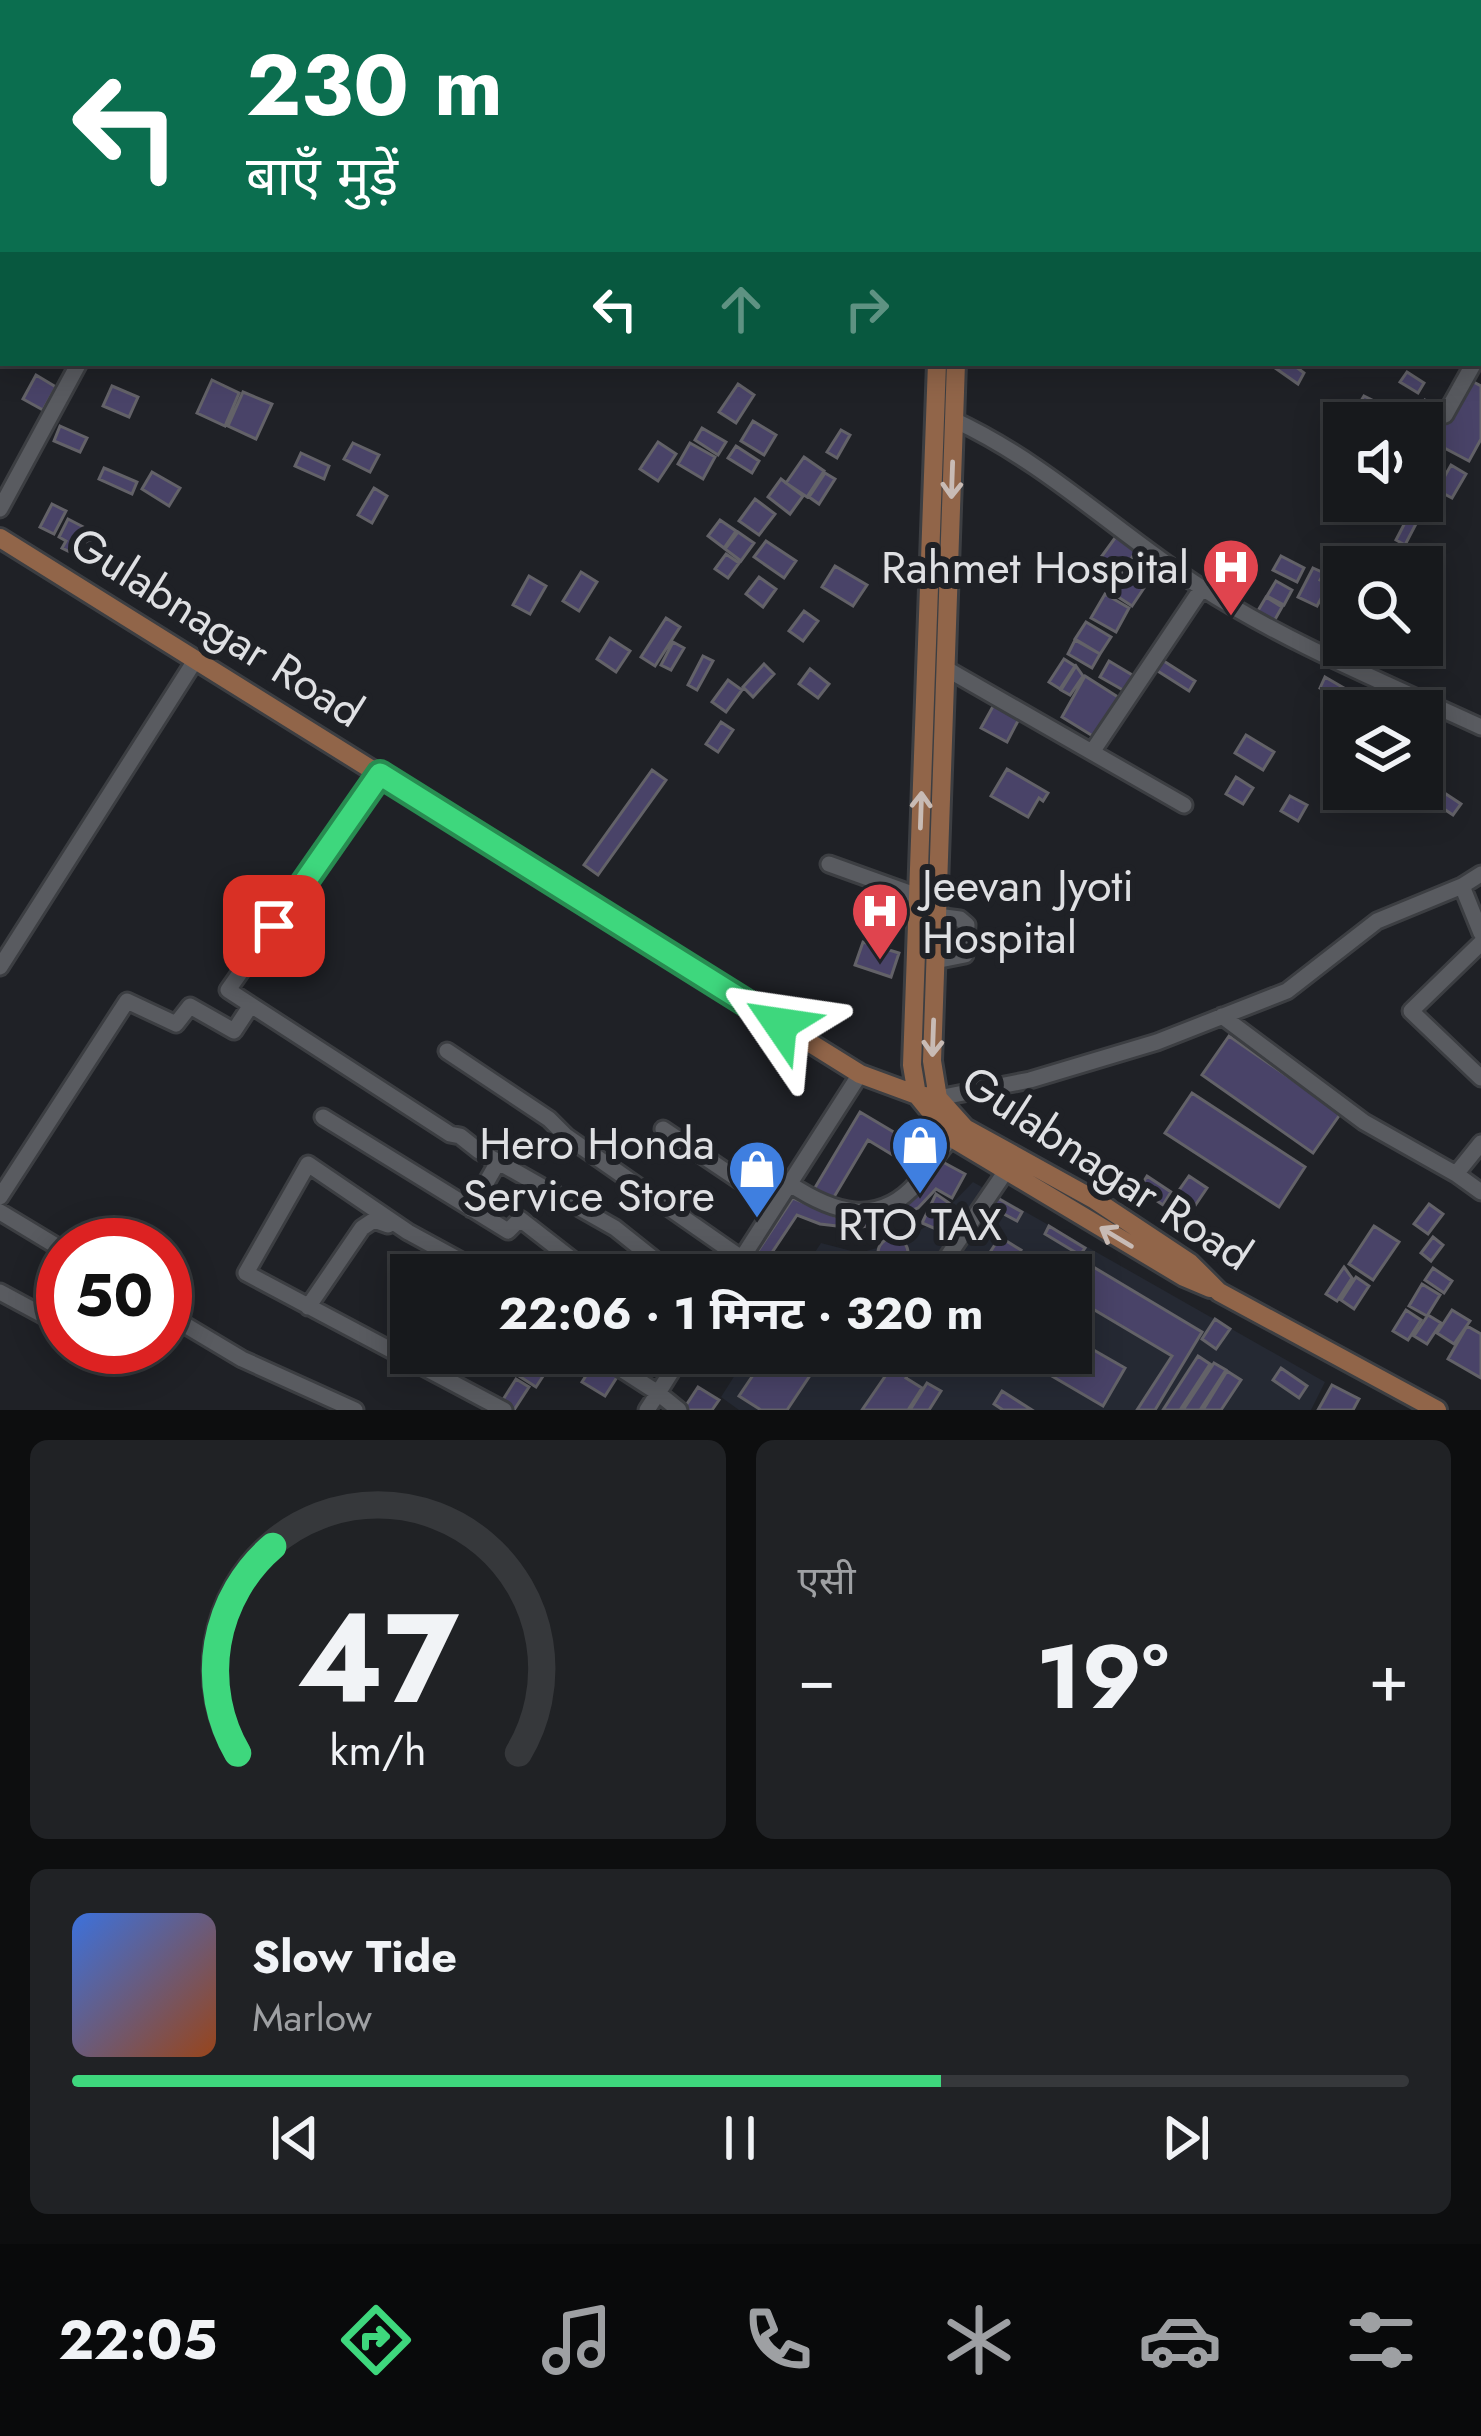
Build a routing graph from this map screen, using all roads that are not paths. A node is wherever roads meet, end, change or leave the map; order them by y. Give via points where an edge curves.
1 (77, 366) edge
2 (937, 366) edge
3 (956, 366) edge
4 (1472, 366) edge
5 (1445, 415) dead end
6 (954, 420) junction
7 (0, 509) edge
8 (0, 538) edge
9 (1202, 588) junction
10 (196, 659) junction
11 (945, 668) junction
12 (1481, 727) edge
13 (1093, 752) junction
14 (380, 774) junction
15 (1184, 805) dead end
16 (830, 864) dead end
17 (1481, 874) edge
18 (1462, 886) junction
19 (917, 896) junction
20 (937, 916) junction
21 (1481, 933) edge
22 (1481, 943) edge
23 (935, 962) junction
24 (0, 967) edge
25 (251, 1005) junction
26 (1222, 1016) junction
27 (447, 1051) dead end
28 (860, 1074) junction
29 (1481, 1078) edge
30 (916, 1095) junction
31 (938, 1098) junction
32 (323, 1117) dead end
33 (663, 1129) dead end
34 (952, 1138) junction
35 (1481, 1143) edge
36 (498, 1162) junction
37 (1006, 1171) junction
38 (1456, 1174) junction
39 (790, 1184) junction
40 (1481, 1192) edge
41 (0, 1197) edge
42 (776, 1205) junction
43 (471, 1209) junction
44 (0, 1212) edge
45 (408, 1232) junction
46 (36, 1234) edge
47 (448, 1254) edge
48 (565, 1254) edge
49 (648, 1254) edge
50 (735, 1254) edge
51 (744, 1254) edge
52 (949, 1254) edge
53 (0, 1292) edge
54 (1220, 1292) junction
55 (308, 1307) junction
56 (36, 1311) edge
57 (192, 1329) edge
58 (629, 1374) edge
59 (670, 1374) edge
60 (658, 1393) junction
61 (355, 1410) edge
62 (503, 1410) edge
63 (646, 1410) edge
64 (679, 1410) edge
65 (1437, 1410) edge

1 - 7 street
19 -> 2 main road
3 - 6 main road
4 - 5 street
6 - 9 street via 1024,458
6 -> 11 main road
8 - 10 main road, Gulabnagar Road
9 - 12 street
9 - 13 street
10 - 14 main road, Gulabnagar Road
10 - 24 street
11 - 13 street
11 - 20 main road
13 - 15 street
14 - 25 street via 229,990
14 - 28 main road, Gulabnagar Road
16 - 19 street
17 - 18 street
18 - 21 street
18 - 26 street via 1377,921 1287,991
19 - 30 main road
20 - 23 main road
20 - 23 street via 965,922 967,936 962,958
22 - 29 street via 1412,1011
23 -> 31 main road
25 - 36 street
25 - 41 street via 234,1031 190,1006 176,1024 127,1001
26 - 31 street via 1030,1080
26 - 38 street via 1364,1122
27 - 50 street
28 - 30 main road, Gulabnagar Road
28 - 39 street
30 - 31 main road, Gulabnagar Road
30 - 34 main road
31 - 54 main road, Gulabnagar Road via 964,1128 1095,1200
32 - 43 street
33 - 42 street
34 - 37 main road
34 - 39 street via 908,1193 875,1208 837,1211
35 - 38 street
36 - 43 street
36 - 49 street
37 - 52 street
54 -> 37 main road
38 - 40 street
39 - 42 street
42 - 51 street
43 - 48 street via 508,1231 520,1219
44 - 46 street
45 - 47 street
45 - 55 street via 374,1220 362,1228
45 - 55 street via 308,1164 246,1273
53 - 56 street
54 - 65 main road, Gulabnagar Road
55 - 62 street
57 - 61 street
58 - 60 street
59 - 60 street
60 - 63 street
60 - 64 street

